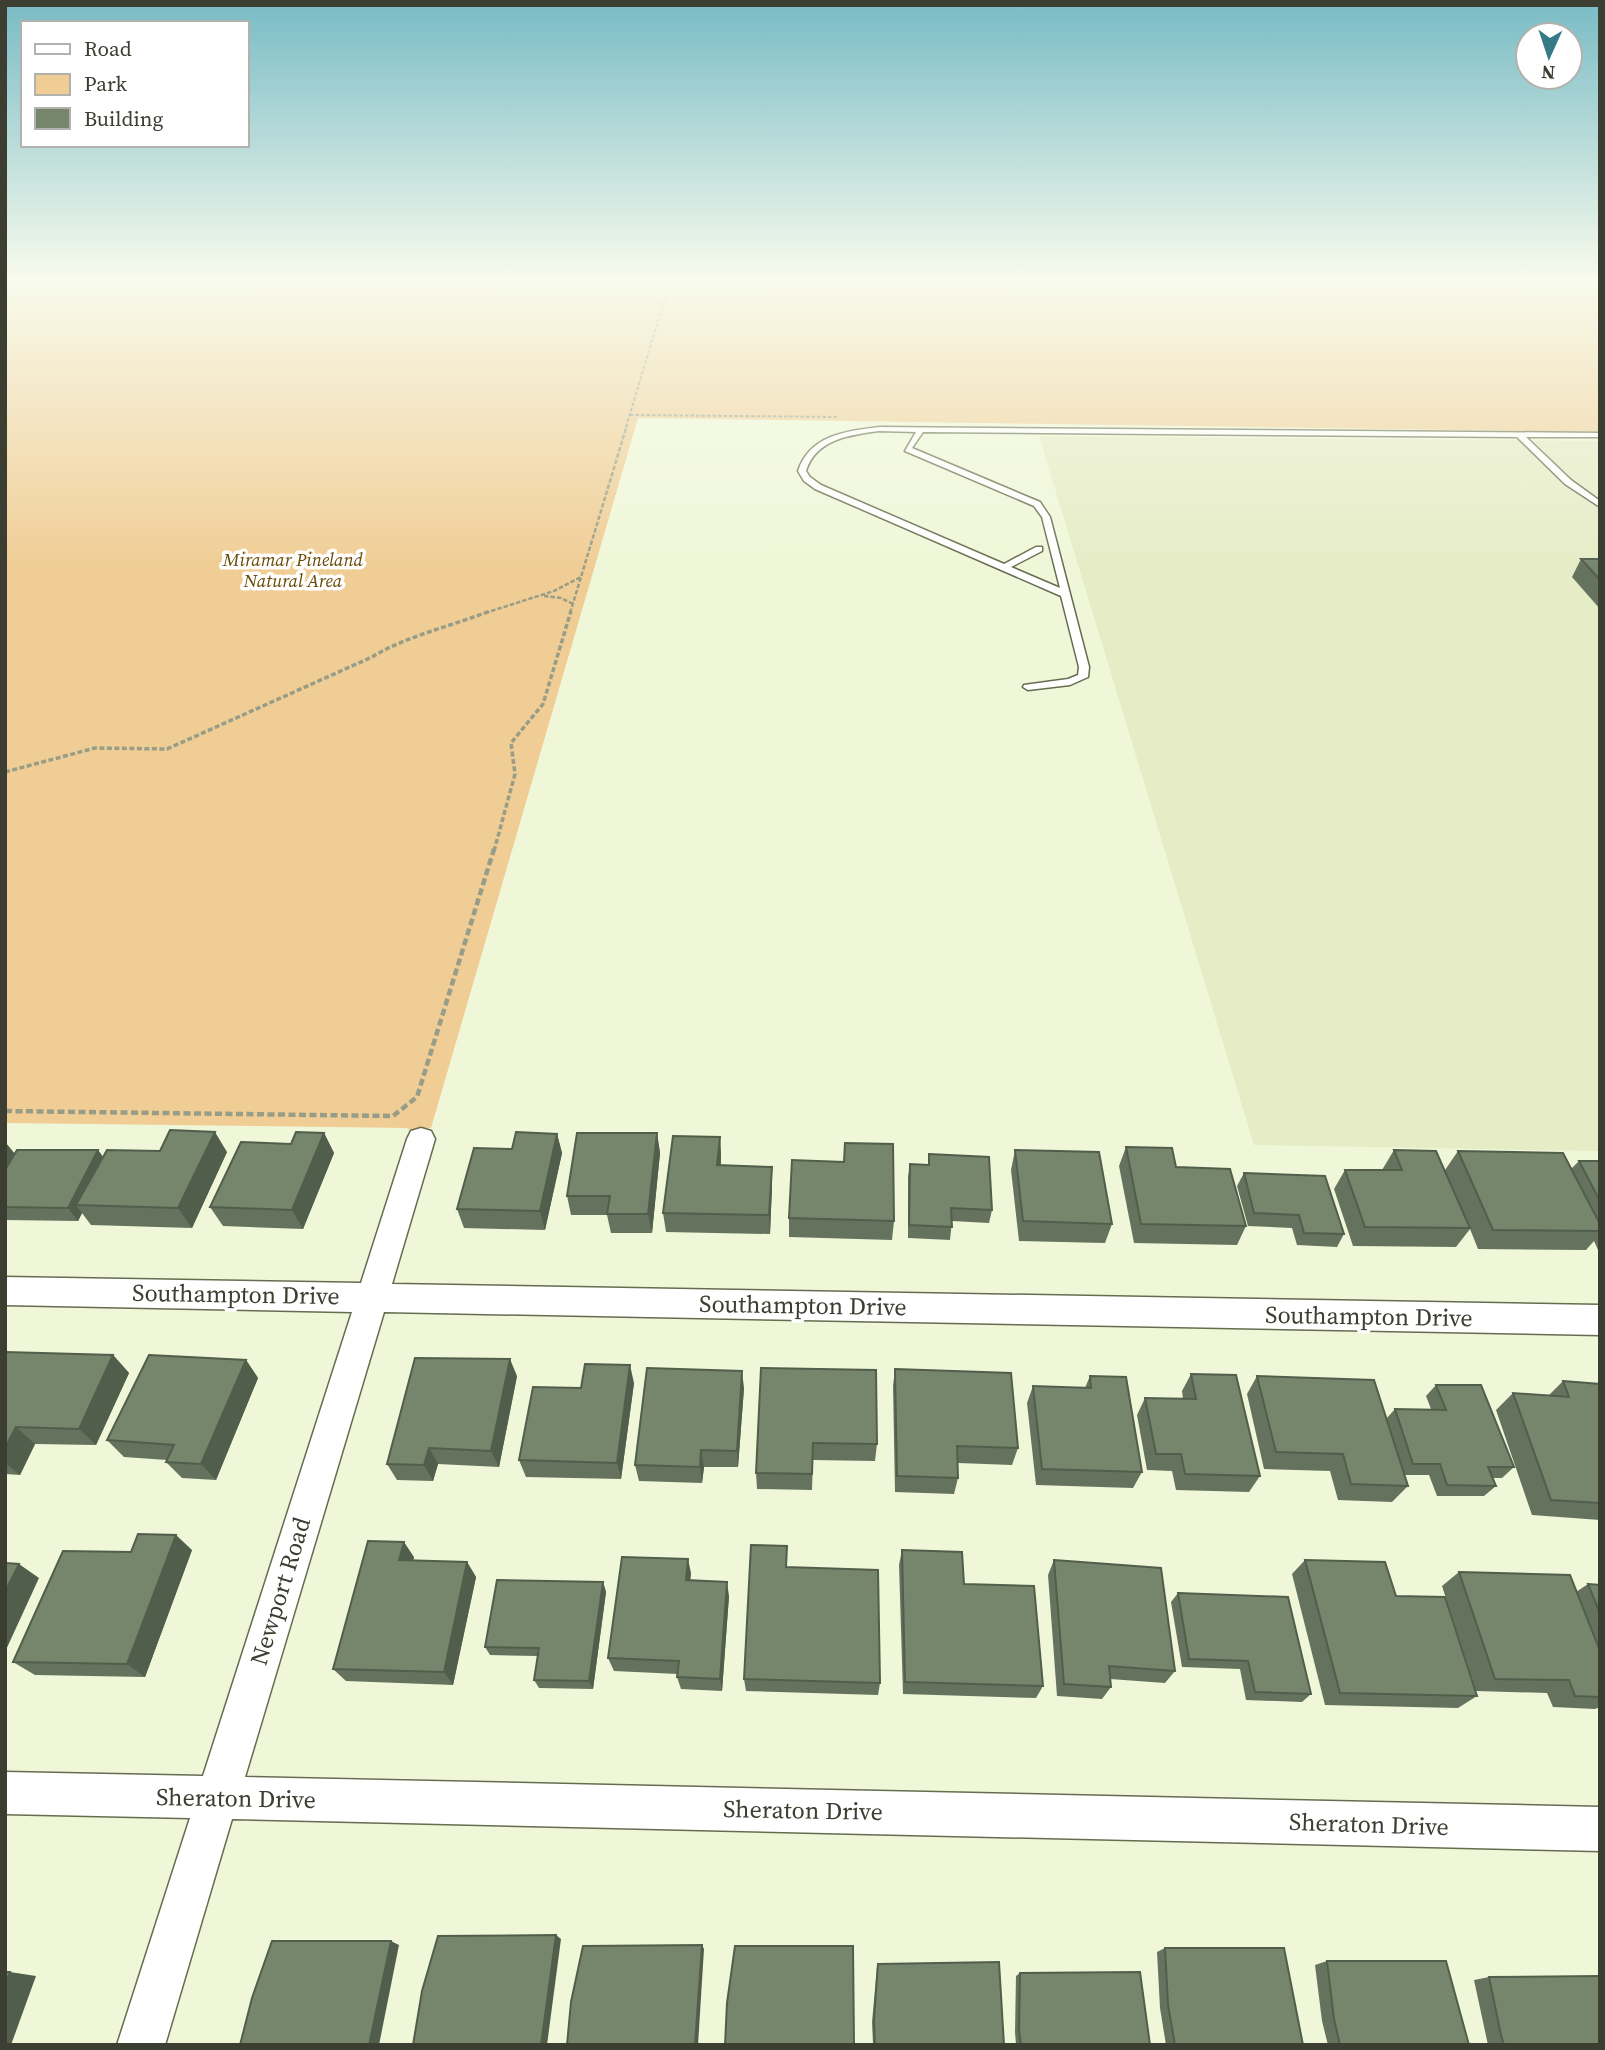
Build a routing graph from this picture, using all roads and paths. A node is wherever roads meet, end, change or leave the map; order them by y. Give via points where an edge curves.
1 (641, 377) edge
2 (921, 429) junction
3 (1518, 433) junction
4 (1600, 435) edge
5 (1600, 505) edge
6 (1039, 549) dead end
7 (1004, 567) junction
8 (581, 577) junction
9 (540, 595) junction
10 (1067, 595) junction
11 (573, 604) junction
12 (1028, 687) dead end
13 (5, 772) edge
14 (5, 1111) edge
15 (421, 1139) dead end
16 (5, 1290) edge
17 (372, 1297) junction
18 (1600, 1320) edge
19 (5, 1793) edge
20 (216, 1798) junction
21 (1600, 1829) edge
22 (141, 2045) edge

1 - 8 path
2 - 3 lane
2 - 7 lane via 857,432 808,455 802,471 818,487
2 - 10 lane via 908,449 1037,504 1046,517
3 - 4 lane
3 - 5 lane via 1568,482
6 - 7 lane
7 - 10 lane
8 - 9 path
8 - 11 path
9 - 11 path
9 - 13 path via 395,643 167,749 95,748
10 - 12 lane via 1083,654 1083,677
11 - 14 path via 543,704 511,743 515,774 509,803 417,1097 393,1116
15 - 17 street, Newport Road
16 - 17 street, Southampton Drive
17 - 18 street, Southampton Drive
17 - 20 street, Newport Road
19 - 20 street, Sheraton Drive
20 - 21 street, Sheraton Drive
20 - 22 street, Newport Road

